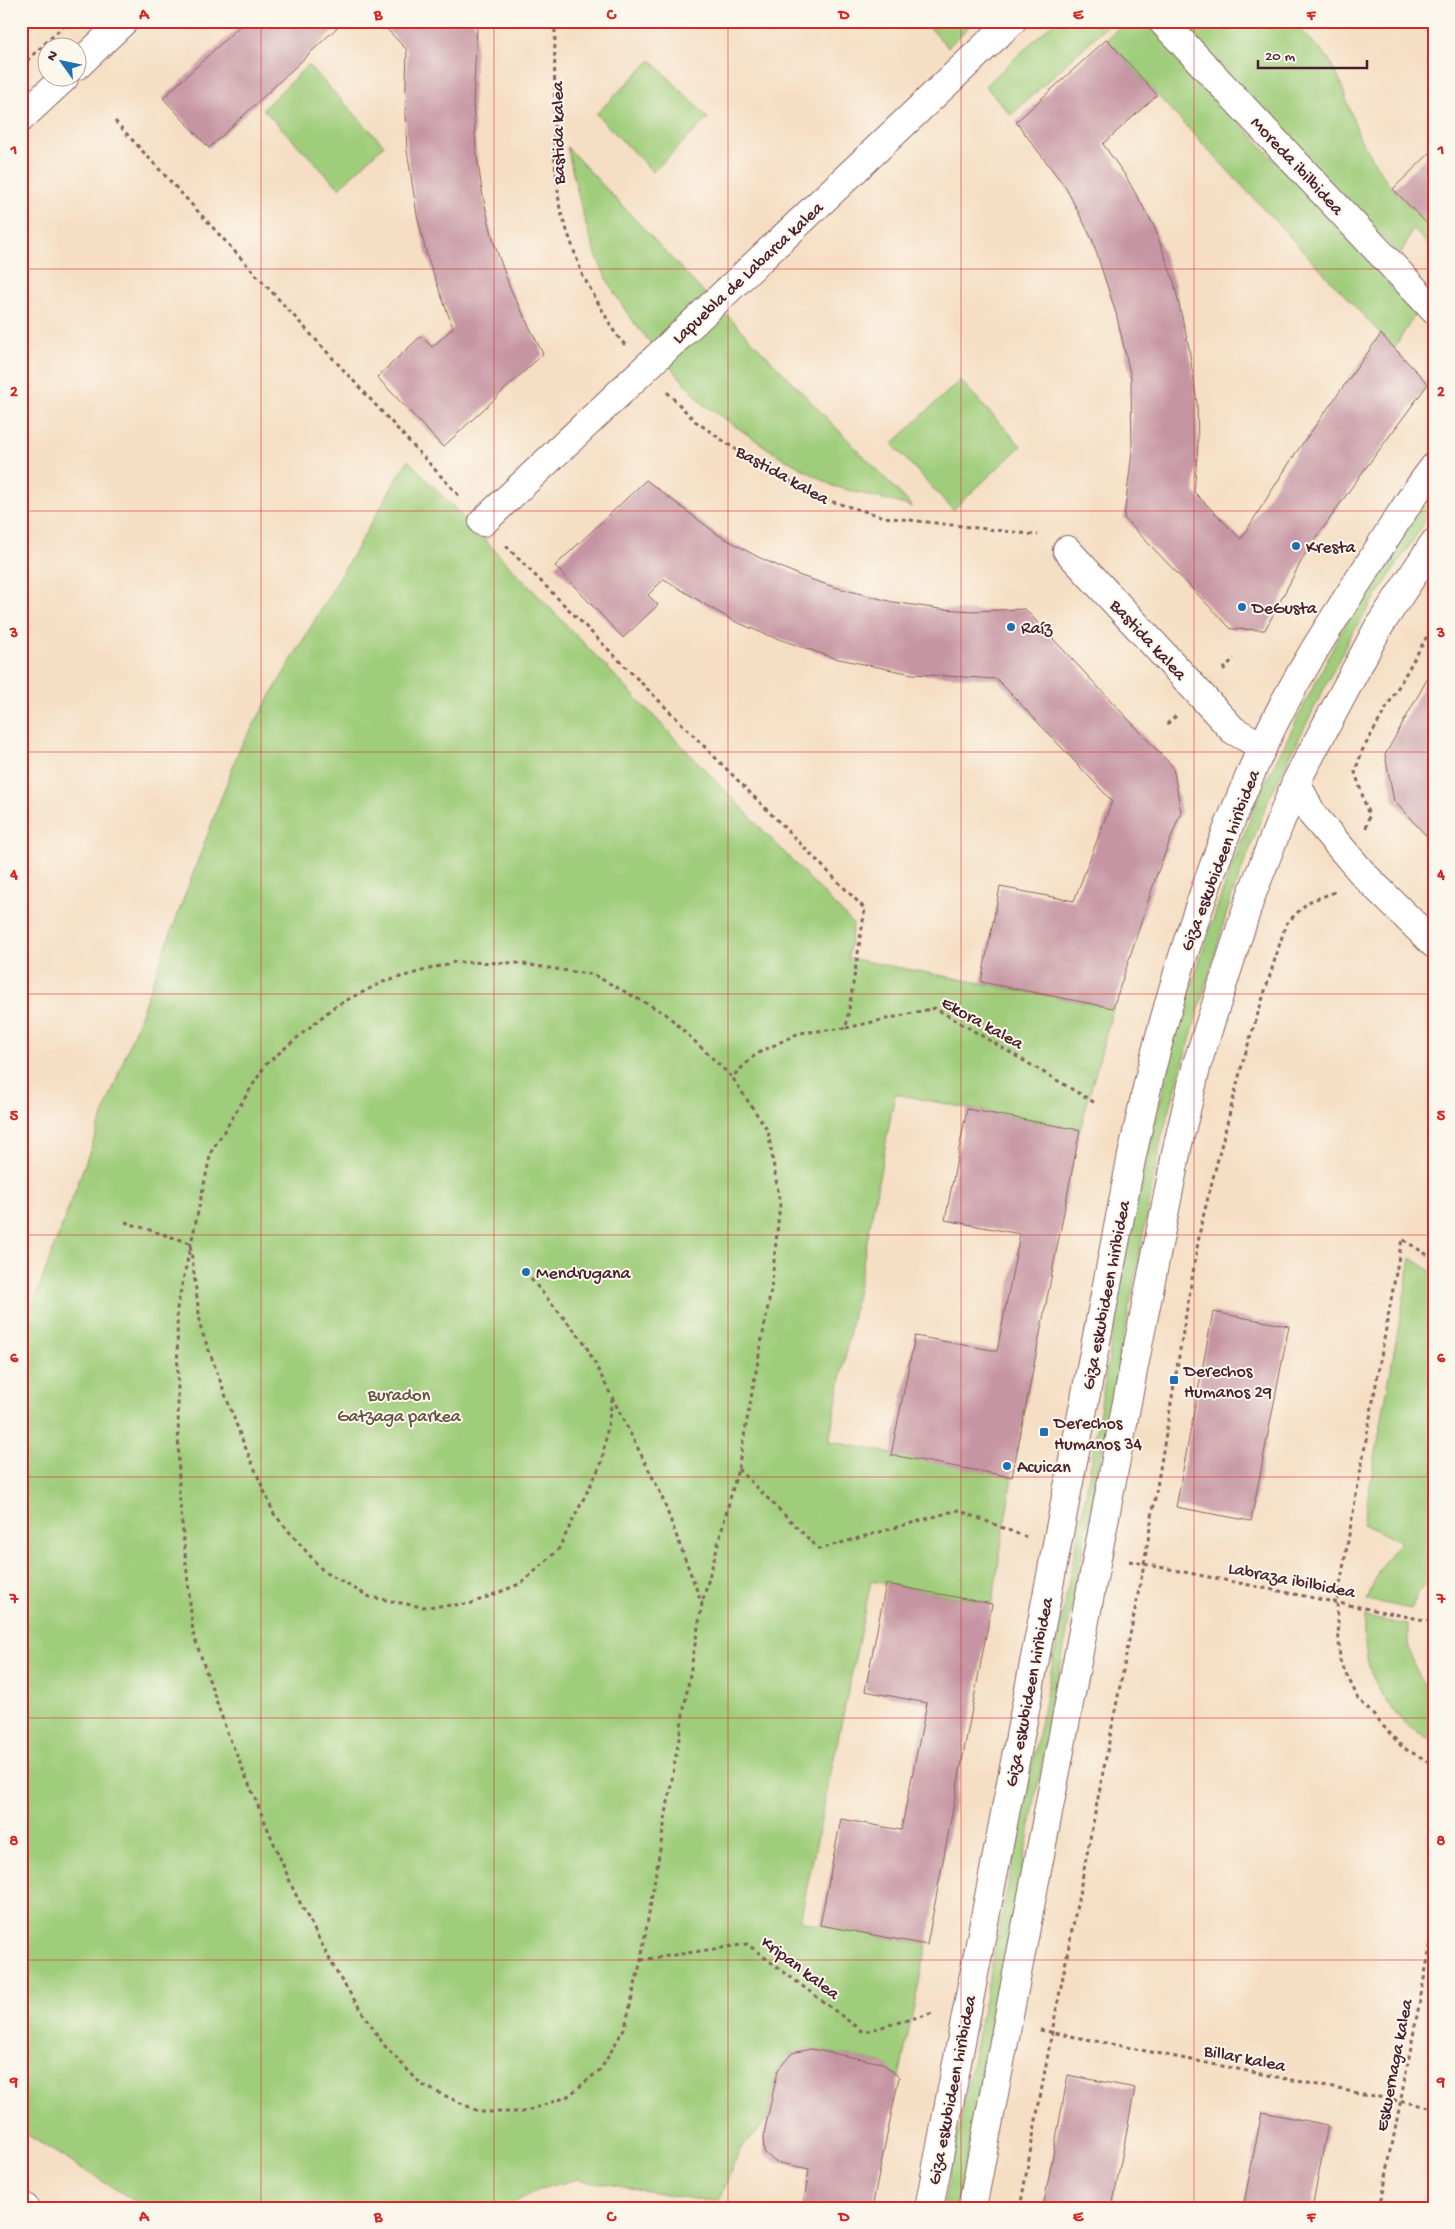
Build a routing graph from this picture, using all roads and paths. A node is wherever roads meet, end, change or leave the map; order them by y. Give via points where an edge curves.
1 (69, 21) edge
2 (124, 21) edge
3 (555, 21) edge
4 (1012, 21) edge
5 (1162, 21) edge
6 (88, 55) edge
7 (21, 66) edge
8 (53, 88) edge
9 (21, 118) edge
10 (115, 120) dead end
11 (1434, 310) edge
12 (645, 368) junction
13 (1434, 467) edge
14 (483, 522) junction
15 (1434, 543) edge
16 (1066, 550) joint
17 (1434, 624) edge
18 (1263, 747) junction
19 (1296, 782) junction
20 (1355, 864) junction
21 (1434, 944) edge
22 (846, 1028) junction
23 (732, 1077) junction
24 (1097, 1104) dead end
25 (125, 1222) dead end
26 (190, 1243) junction
27 (1434, 1260) edge
28 (531, 1278) dead end
29 (612, 1400) junction
30 (738, 1468) junction
31 (1024, 1537) dead end
32 (1144, 1564) junction
33 (1337, 1602) junction
34 (702, 1604) junction
35 (1434, 1622) edge
36 (1434, 1764) edge
37 (1434, 1927) edge
38 (641, 1960) junction
39 (936, 2012) dead end
40 (1052, 2032) junction
41 (1400, 2101) junction
42 (1434, 2108) edge
43 (21, 2205) edge
44 (25, 2208) edge
45 (929, 2208) edge
46 (972, 2208) edge
47 (1020, 2208) edge
48 (1380, 2208) edge

1 - 7 path
2 - 6 street
3 - 12 path, Bastida kalea via 554,153 560,210 582,274 615,334
4 - 12 street, Lapuebla de Labarca kalea
5 - 11 street, Moreda ibilbidea
8 - 9 street
10 - 14 path
12 - 14 street, Lapuebla de Labarca kalea
12 - 16 path, Bastida kalea via 695,421 751,460 823,499 884,517 1043,536
13 - 18 street, Giza eskubideen hiribidea via 1418,487 1302,672
14 - 22 path via 865,909
15 - 19 street via 1378,628
16 - 18 street, Bastida kalea via 1233,730
17 - 20 path via 1362,750 1354,772 1369,816
18 - 45 street, Giza eskubideen hiribidea via 1213,866 1154,1055 1101,1313
19 - 20 street via 1312,814
19 - 46 street via 1224,975 1197,1064 1178,1144
20 - 21 street
20 - 32 path via 1344,888 1308,902 1286,924 1246,1052 1202,1225
22 - 23 path, Ekora kalea via 798,1032 756,1054
22 - 24 path, Ekora kalea via 935,1008
23 - 26 path via 666,1014 594,975 517,963 454,962 383,982 335,1006 266,1064 211,1152
23 - 30 path via 768,1131 780,1204 772,1290
25 - 26 path
26 - 29 path via 201,1329 240,1437 274,1514 324,1572 370,1597 422,1607 470,1604 522,1583 558,1550 602,1462
26 - 38 path via 177,1308 179,1493 194,1633 227,1732 294,1892 338,1974 384,2045 422,2085 480,2112 523,2112 567,2097 601,2069 625,2027
27 - 33 path via 1402,1239
28 - 29 path via 584,1342
29 - 34 path via 660,1492
30 - 31 path via 819,1549 958,1510
30 - 34 path
32 - 33 path, Labraza ibilbidea
32 - 40 path
33 - 35 path, Labraza ibilbidea
33 - 36 path via 1340,1661 1358,1698 1403,1748
34 - 38 path
37 - 41 path, Eskuernaga kalea
38 - 39 path, Kripan kalea via 747,1944 863,2032
40 - 41 path, Billar kalea
40 - 47 path
41 - 42 path, Billar kalea
41 - 48 path, Eskuernaga kalea
43 - 44 street

